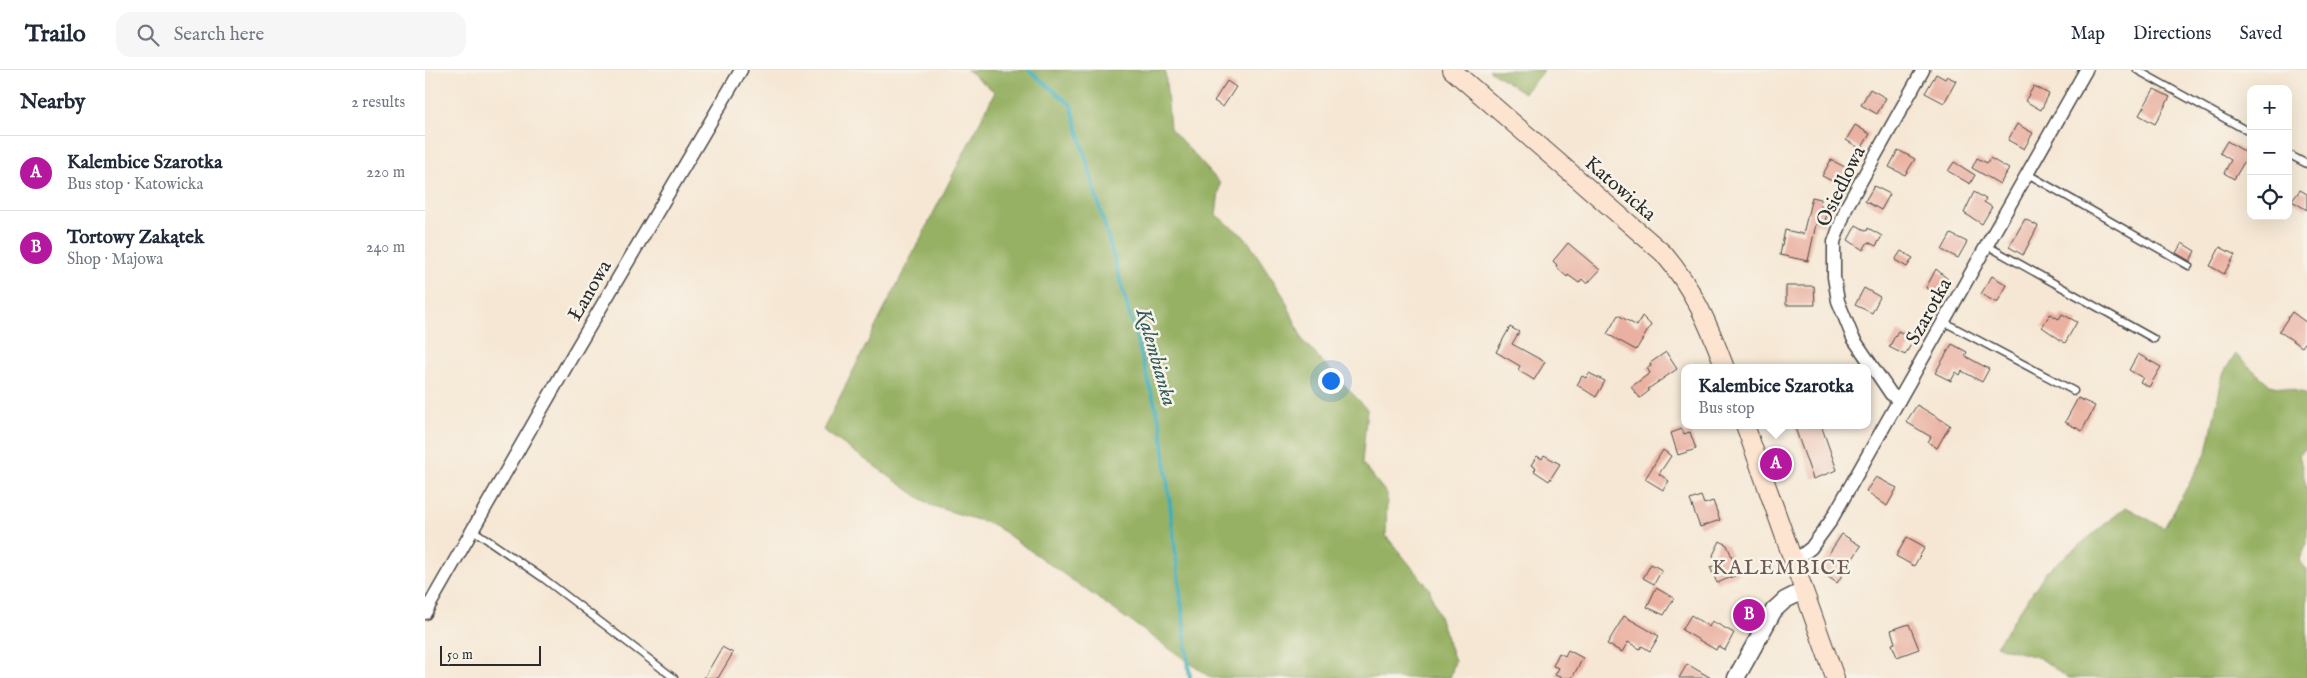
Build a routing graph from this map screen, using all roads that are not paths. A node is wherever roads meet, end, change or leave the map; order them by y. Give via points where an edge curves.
1 (741, 70) edge
2 (1452, 70) edge
3 (1923, 70) edge
4 (2086, 70) edge
5 (2137, 70) edge
6 (2247, 131) edge
7 (2292, 156) edge
8 (2307, 164) edge
9 (2027, 173) junction
10 (1986, 245) junction
11 (2189, 266) dead end
12 (1944, 322) junction
13 (2154, 339) dead end
14 (1723, 364) edge
15 (1871, 364) edge
16 (1871, 365) edge
17 (2074, 392) dead end
18 (1899, 400) junction
19 (1746, 429) edge
20 (473, 530) junction
21 (1793, 562) junction
22 (1803, 590) junction
23 (425, 613) edge
24 (674, 678) edge
25 (1736, 678) edge
26 (1835, 678) edge

1 - 20 street, Łanowa
2 - 14 main road, Katowicka via 1663,253 1682,276 1703,312
3 - 15 street, Osiedlowa via 1847,206 1834,242 1838,301 1853,338
4 - 9 street, Szarotka
5 - 6 lane
7 - 8 lane
9 - 10 street, Szarotka
9 - 11 lane
10 - 12 street, Szarotka
10 - 13 lane
12 - 17 lane
12 - 18 street, Szarotka
16 - 18 street, Osiedlowa via 1891,394
18 - 21 street, Szarotka via 1830,522 1811,548
19 - 21 main road
20 - 23 street, Łanowa
20 - 24 lane via 543,578
21 - 22 main road
22 - 25 street via 1774,610
22 - 26 main road

